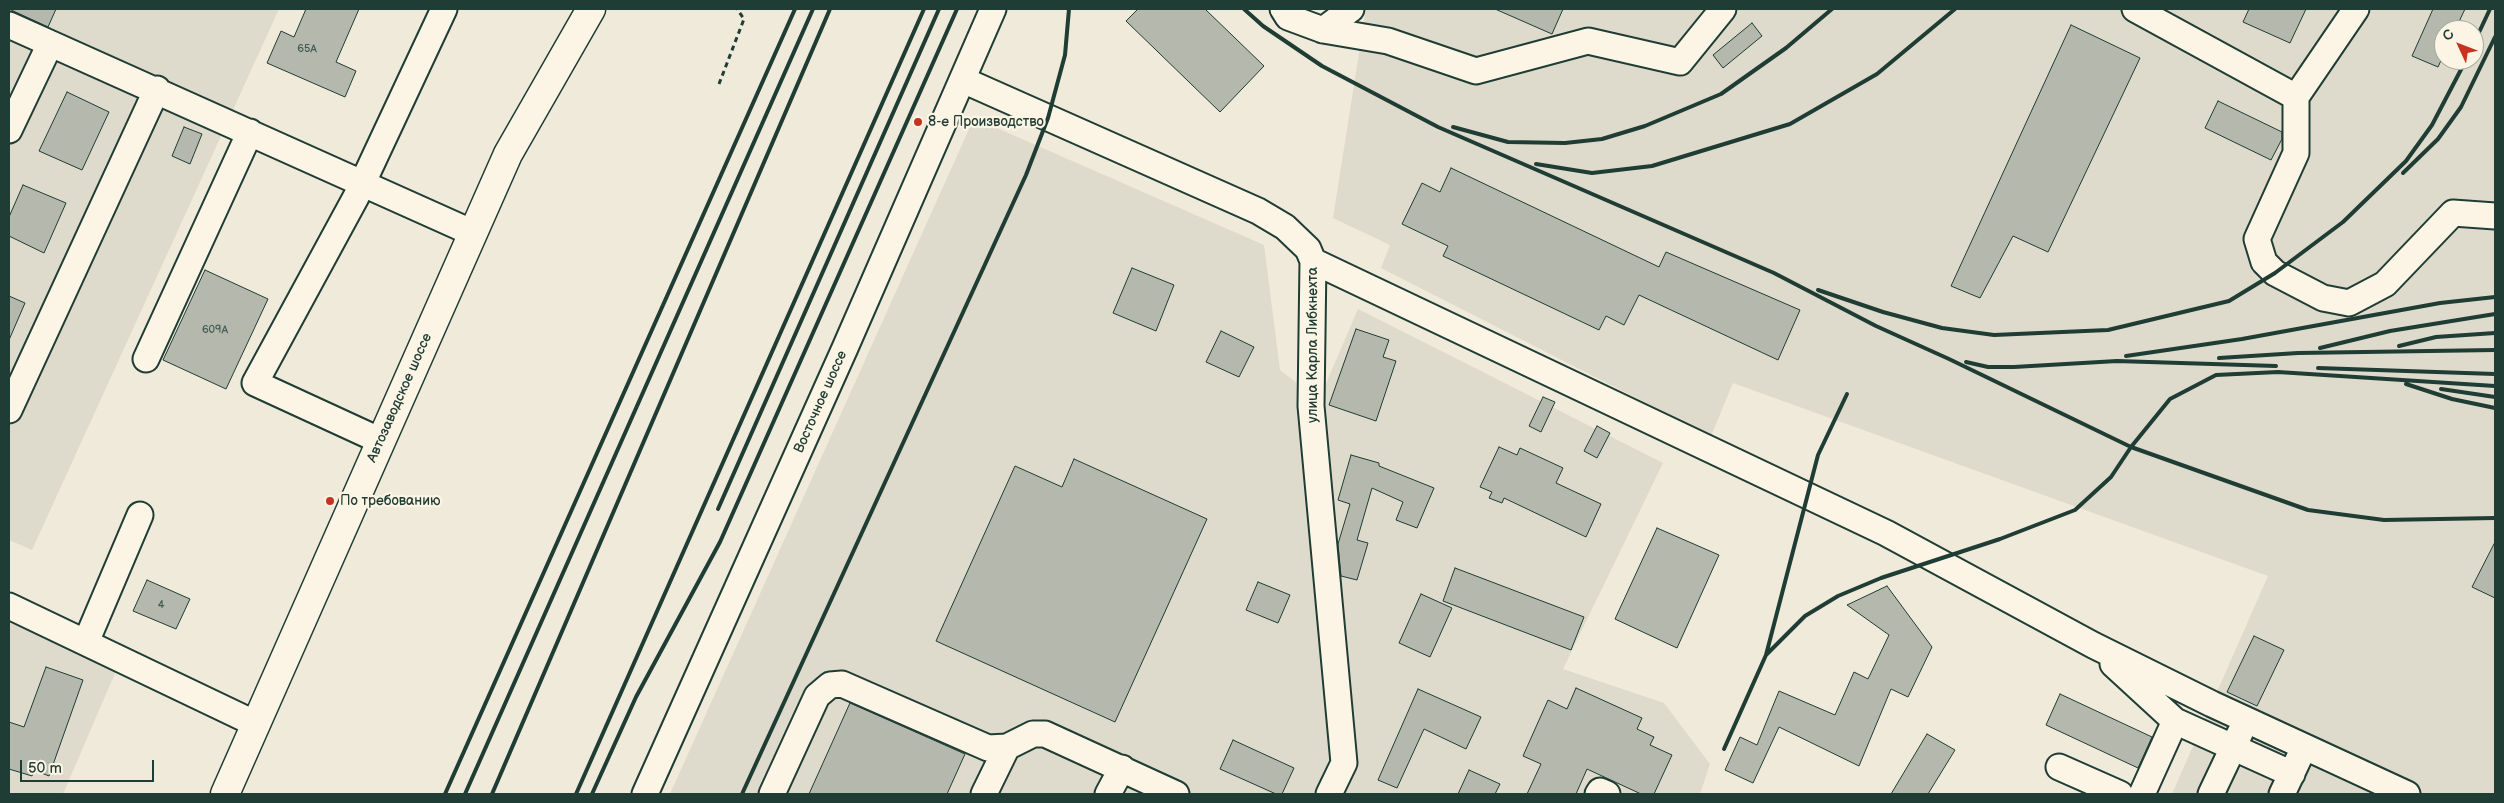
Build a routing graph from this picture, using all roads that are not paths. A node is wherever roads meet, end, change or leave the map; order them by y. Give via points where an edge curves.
1 (444, 9) edge
2 (591, 9) edge
3 (993, 9) edge
4 (1283, 9) edge
5 (1723, 9) edge
6 (2135, 9) edge
7 (2356, 9) edge
8 (1350, 10) edge
9 (9, 25) edge
10 (1323, 30) junction
11 (50, 44) junction
12 (963, 80) junction
13 (157, 89) junction
14 (2296, 98) junction
15 (9, 130) edge
16 (250, 132) junction
17 (362, 183) junction
18 (2495, 216) edge
19 (473, 233) junction
20 (1313, 261) junction
21 (146, 359) dead end
22 (9, 410) edge
23 (381, 441) junction
24 (140, 515) dead end
25 (9, 606) edge
26 (86, 642) junction
27 (2093, 646) junction
28 (2246, 719) junction
29 (2175, 721) junction
30 (256, 724) junction
31 (1007, 747) junction
32 (2233, 747) junction
33 (2304, 747) junction
34 (2058, 767) dead end
35 (1122, 768) junction
36 (2287, 784) edge
37 (225, 794) edge
38 (645, 794) edge
39 (772, 794) edge
40 (984, 794) edge
41 (1108, 794) edge
42 (1176, 794) edge
43 (1329, 794) edge
44 (1598, 794) edge
45 (1607, 794) edge
46 (2120, 794) edge
47 (2142, 794) edge
48 (2211, 794) edge
49 (2407, 794) edge

1 - 17 street
2 - 19 main road, Автозаводское шоссе via 508,154
3 - 12 street, Восточное шоссе
4 - 10 street via 1288,16
5 - 10 street via 1680,62 1588,41 1476,71 1388,41
6 - 14 street
7 - 14 street
8 - 10 street
9 - 11 street
11 - 13 street
11 - 15 street
12 - 20 street, улица Карла Либкнехта via 1272,218 1299,238
12 - 38 street, Восточное шоссе
13 - 16 street
13 - 22 street
14 - 18 street via 2296,153 2257,239 2264,262 2274,273 2323,298 2349,303 2385,284 2453,213
16 - 17 street
16 - 21 street
17 - 19 street
17 - 23 street via 255,383
19 - 23 main road, Автозаводское шоссе
20 - 27 street via 1886,533
20 - 43 street, улица Карла Либкнехта via 1311,406 1344,763
23 - 30 main road, Автозаводское шоссе
24 - 26 street
25 - 26 street
26 - 30 street
27 - 28 street
27 - 29 street
28 - 32 street
28 - 33 street
29 - 32 street
29 - 47 street
30 - 37 main road, Автозаводское шоссе
31 - 35 street via 1032,734 1045,734
31 - 39 street via 988,748 842,684 830,685 817,696
31 - 40 street
32 - 36 street
32 - 48 street
33 - 36 street
33 - 49 street
34 - 46 street
35 - 41 street
35 - 42 street
44 - 45 street via 1600,791

